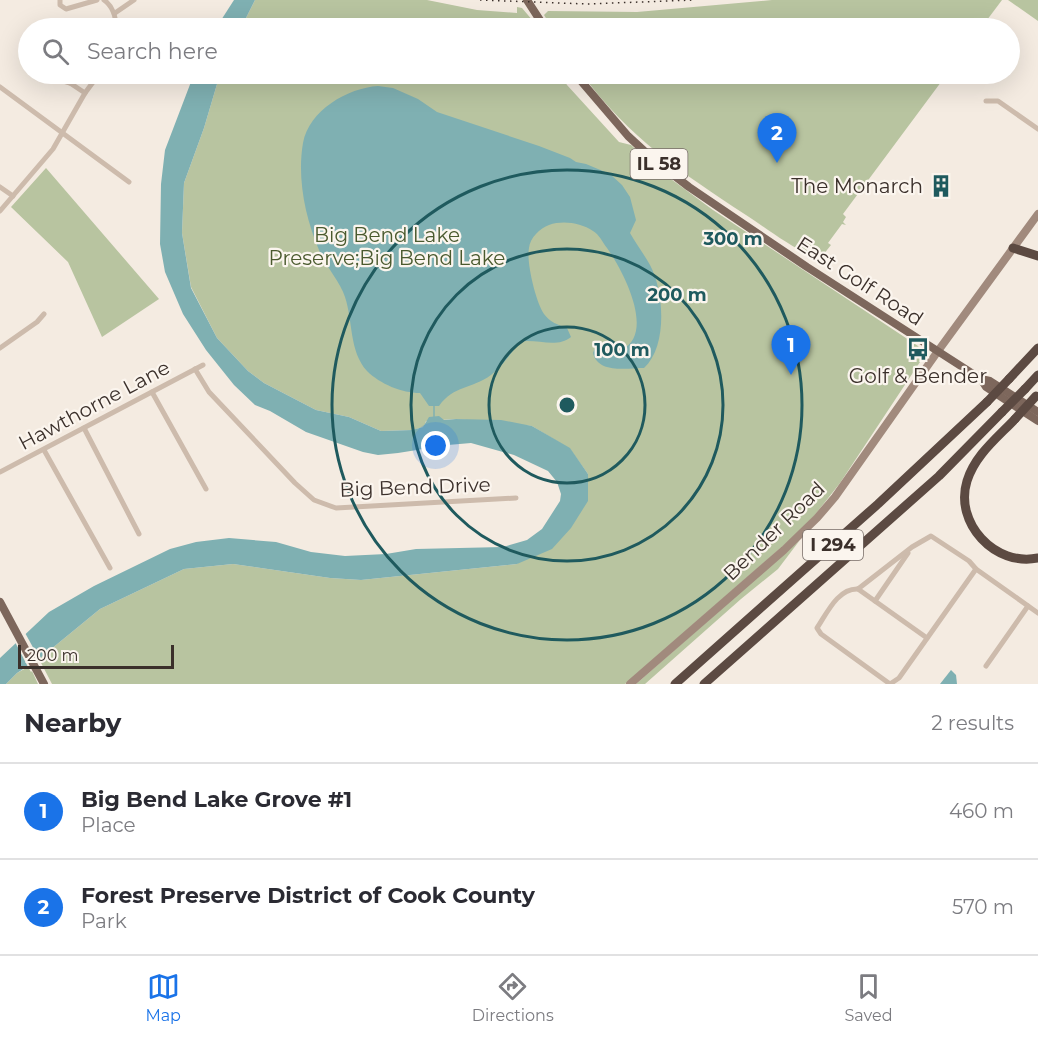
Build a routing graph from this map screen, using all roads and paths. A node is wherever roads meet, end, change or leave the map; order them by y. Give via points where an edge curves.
1 (60, 0) edge
2 (97, 0) edge
3 (104, 0) edge
4 (134, 0) edge
5 (527, 0) edge
6 (115, 13) junction
7 (115, 18) edge
8 (539, 18) edge
9 (72, 84) edge
10 (92, 84) edge
11 (584, 84) edge
12 (0, 87) edge
13 (85, 93) junction
14 (986, 101) dead end
15 (1038, 129) edge
16 (61, 132) junction
17 (129, 182) dead end
18 (0, 187) edge
19 (13, 196) junction
20 (0, 211) edge
21 (1038, 214) edge
22 (1013, 248) junction
23 (1038, 256) edge
24 (44, 314) dead end
25 (0, 348) edge
26 (1038, 348) edge
27 (938, 351) junction
28 (203, 365) dead end
29 (195, 369) junction
30 (1038, 375) edge
31 (981, 379) junction
32 (152, 392) junction
33 (1037, 396) edge
34 (1038, 412) edge
35 (1038, 421) edge
36 (84, 428) junction
37 (44, 450) junction
38 (0, 472) edge
39 (206, 489) dead end
40 (516, 498) dead end
41 (139, 534) dead end
42 (912, 547) junction
43 (1038, 558) edge
44 (110, 568) dead end
45 (976, 569) junction
46 (858, 589) junction
47 (875, 601) junction
48 (0, 602) edge
49 (1028, 606) junction
50 (1038, 613) edge
51 (3, 614) edge
52 (927, 638) junction
53 (986, 666) dead end
54 (44, 684) edge
55 (630, 684) edge
56 (675, 684) edge
57 (704, 684) edge
58 (890, 684) edge

1 - 2 street via 66,9
3 - 6 street
4 - 6 street
5 - 8 main road
6 - 7 street
9 - 13 street
10 - 13 street
11 - 27 main road, East Golf Road / IL 58 via 628,136 689,187
12 - 16 street
13 - 16 street
14 - 15 street via 998,101
16 - 17 street
16 - 19 street via 53,149
18 - 19 street
19 - 20 street
21 - 22 street, Bender Road
22 - 23 highway
22 - 27 street, Bender Road
24 - 25 street
26 - 56 highway, I 294, bridge via 987,402 878,504
27 - 31 main road, IL 58
27 - 55 street, Bender Road via 817,518
28 - 29 street, Hawthorne Lane
29 - 32 street, Hawthorne Lane
29 - 40 street, Big Bend Drive via 209,392 314,500 336,508
30 - 57 highway, I 294, bridge via 939,476
31 - 34 main road, IL 58
31 - 35 main road, IL 58 via 986,387
32 - 36 street, Hawthorne Lane
32 - 39 street
33 - 43 highway, bridge via 983,452 973,466 964,497 972,526 989,547 1015,558
36 - 37 street, Hawthorne Lane
36 - 41 street
37 - 38 street, Hawthorne Lane
37 - 44 street
42 - 45 street via 931,536
42 - 46 street
42 - 47 street
45 - 49 street
45 - 52 street
46 - 47 street
46 - 58 street via 851,589 836,600 817,628
47 - 52 street
48 - 51 main road
49 - 50 street
49 - 53 street
51 - 54 main road
52 - 58 street via 899,678

